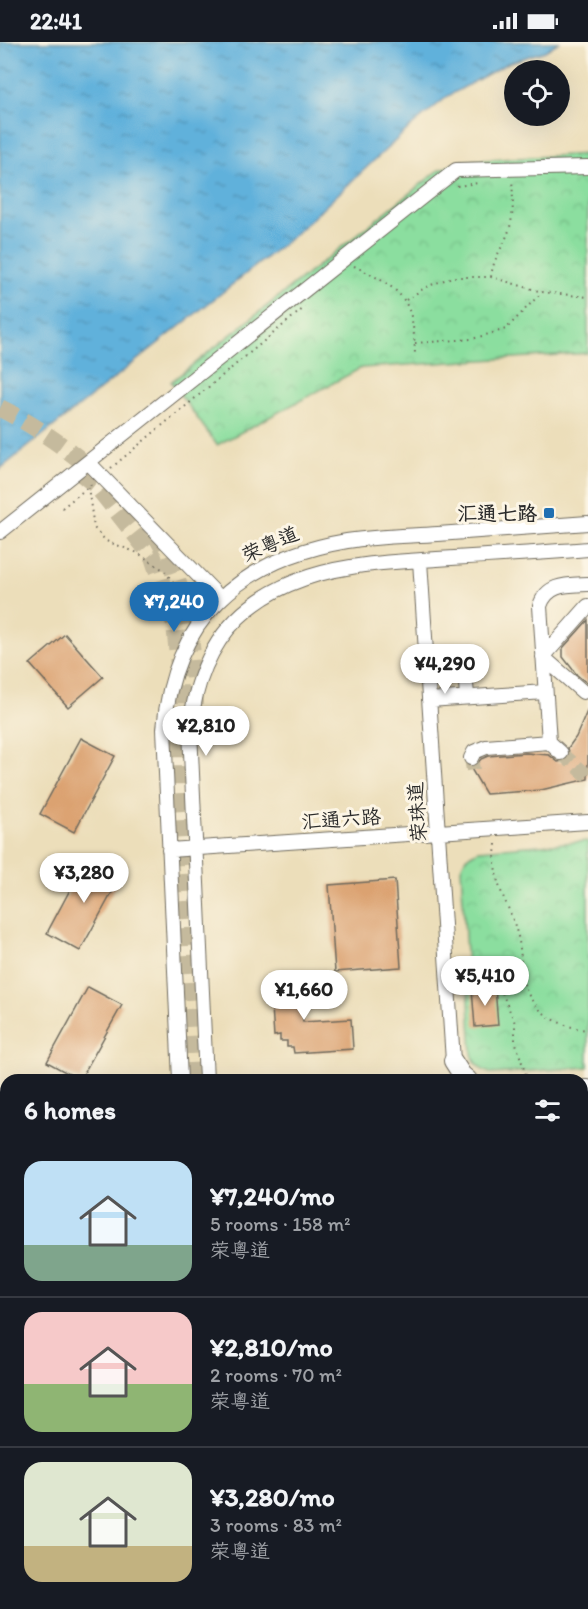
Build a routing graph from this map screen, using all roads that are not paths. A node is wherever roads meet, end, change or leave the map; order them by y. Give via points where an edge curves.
1 (588, 167) edge
2 (88, 462) junction
3 (588, 523) edge
4 (0, 532) edge
5 (588, 549) edge
6 (420, 561) junction
7 (588, 584) edge
8 (221, 599) junction
9 (588, 606) edge
10 (543, 657) junction
11 (465, 668) dead end
12 (545, 692) junction
13 (583, 692) dead end
14 (467, 697) junction
15 (429, 700) junction
16 (549, 742) junction
17 (561, 753) tunnel mouth
18 (471, 758) dead end
19 (588, 822) edge
20 (438, 832) junction
21 (195, 849) junction
22 (169, 850) junction
23 (453, 1061) junction
24 (180, 1074) edge
25 (206, 1074) edge
26 (449, 1074) edge
27 (461, 1074) edge

1 - 2 street via 456,170
2 - 4 street
2 - 8 street
3 - 8 street, 荣粤道 via 372,538 329,545 256,573
5 - 6 street
6 - 15 street, 荣珠道
6 - 21 street via 352,566 301,580 255,604 220,638 204,667 191,714
7 - 10 street via 557,587 544,596 540,611
8 - 22 street, 荣粤道 via 188,640 169,693 164,747
9 - 10 street
10 - 12 street
10 - 13 street
11 - 14 street
12 - 14 street
12 - 16 street
14 - 15 street
15 - 20 street, 荣珠道
16 - 17 street
16 - 18 street via 480,748
19 - 20 street, 汇通六路
20 - 21 street, 汇通六路
20 - 23 street, 荣珠道
21 - 22 street, 汇通六路
21 - 25 street
22 - 24 street, 荣粤道
23 - 26 main road
23 - 27 main road

